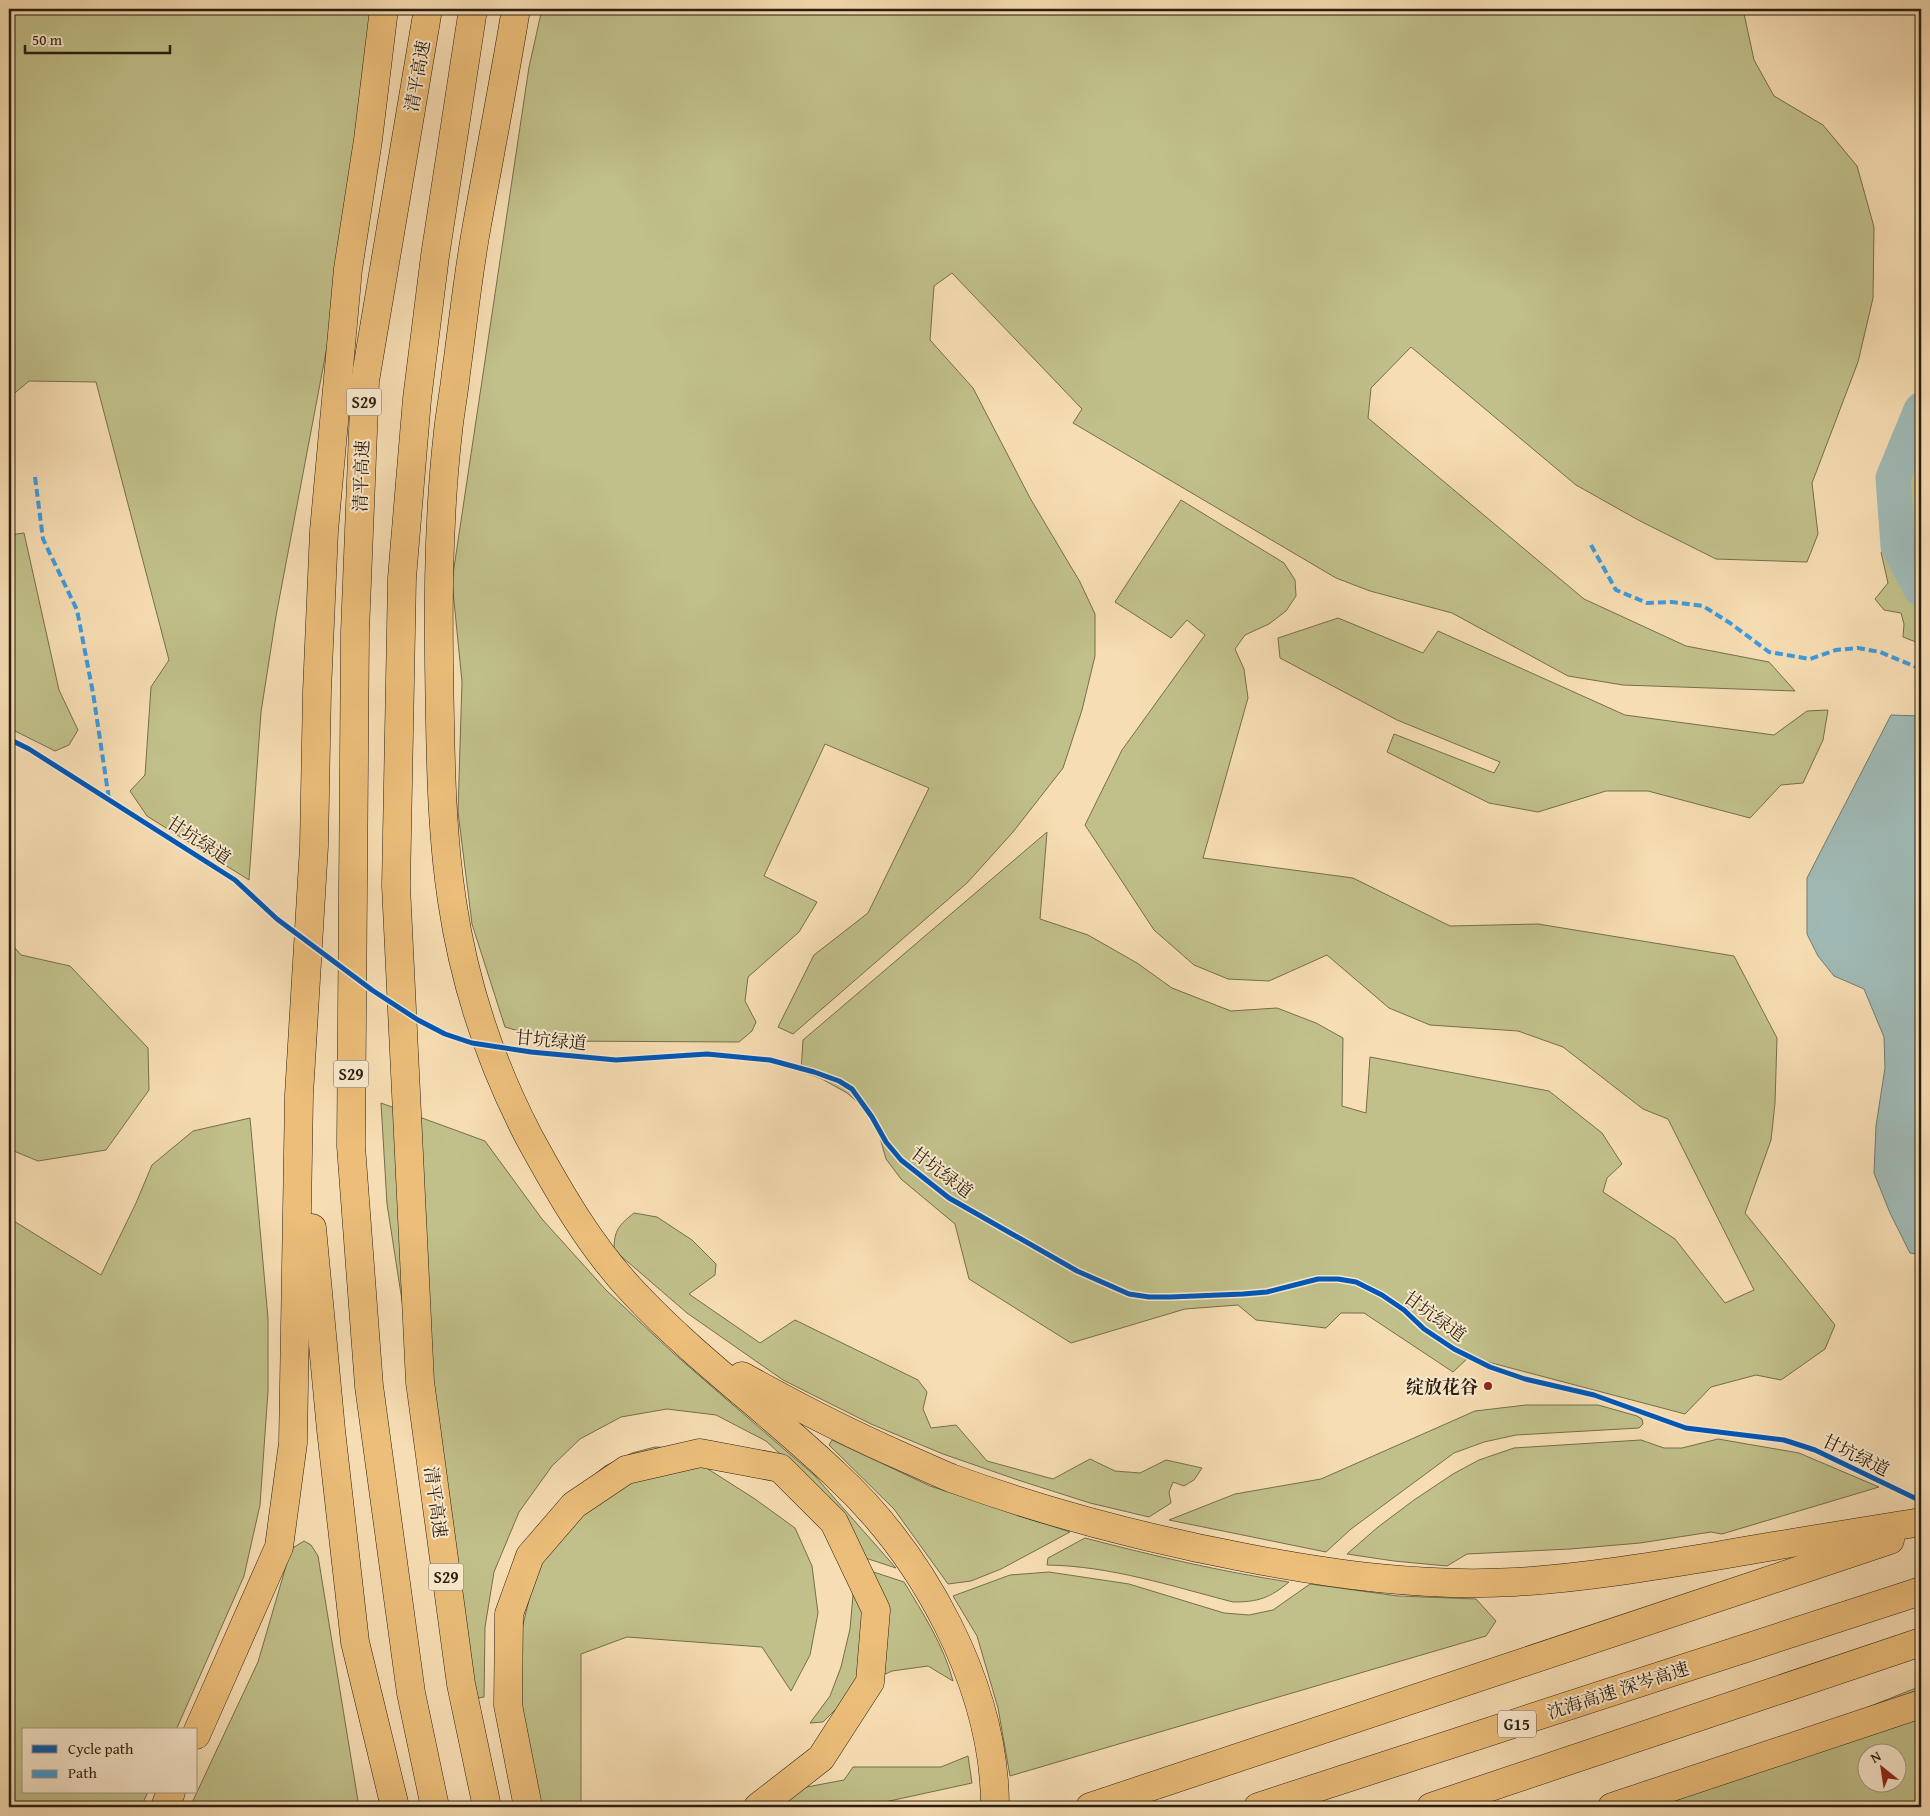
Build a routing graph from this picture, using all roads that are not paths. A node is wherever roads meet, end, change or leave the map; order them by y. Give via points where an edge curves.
1 (384, 9) edge
2 (428, 9) edge
3 (474, 9) edge
4 (516, 9) edge
5 (299, 1095) junction
6 (676, 1333) junction
7 (1921, 1522) edge
8 (1921, 1530) edge
9 (1921, 1591) edge
10 (1921, 1642) edge
11 (1921, 1704) edge
12 (198, 1730) edge
13 (170, 1794) edge
14 (165, 1807) edge
15 (395, 1807) edge
16 (435, 1807) edge
17 (488, 1807) edge
18 (528, 1807) edge
19 (758, 1807) edge
20 (995, 1807) edge
21 (1090, 1807) edge
22 (1258, 1807) edge
23 (1431, 1807) edge
24 (1612, 1807) edge

1 - 5 highway via 348,269 324,531 314,846
2 - 16 highway, 清平高速 / S29 via 365,380 355,632 351,1146 370,1386 411,1694
3 - 17 highway, 清平高速 / S29 via 436,247 417,399 402,578 396,886 420,1382 461,1684
4 - 6 highway via 464,302 446,452 440,538 439,683 445,837 452,903 481,1021 501,1078 527,1133 591,1240 633,1292
5 - 12 highway via 294,1443 279,1547
5 - 15 highway via 355,1642
6 - 7 highway via 791,1404 949,1477 1122,1530 1286,1566 1368,1578 1440,1583 1515,1582 1631,1570
6 - 20 highway via 838,1476 890,1534 919,1575 956,1642 981,1714 989,1748
8 - 21 highway
9 - 22 highway, 沈海高速 深岑高速 / G15
10 - 23 highway
11 - 24 highway
13 - 14 highway
18 - 19 highway via 508,1705 509,1614 530,1556 574,1505 626,1470 700,1453 780,1468 834,1522 876,1610 870,1682 821,1758

